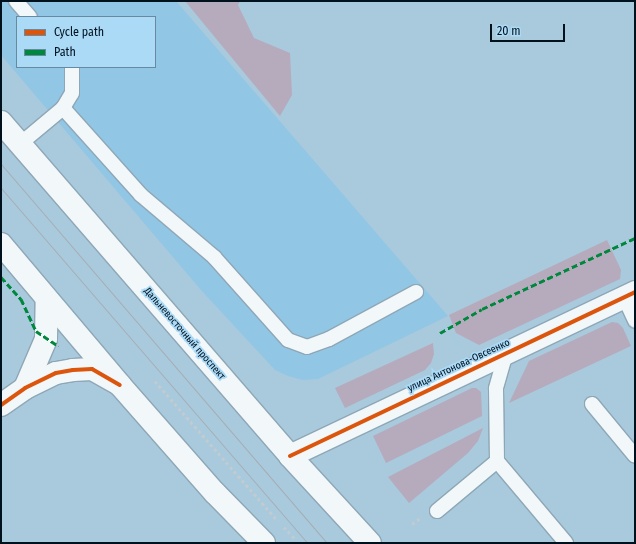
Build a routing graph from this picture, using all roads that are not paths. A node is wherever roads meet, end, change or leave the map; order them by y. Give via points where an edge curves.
1 (16, 1) edge
2 (29, 16) edge
3 (72, 68) edge
4 (63, 108) junction
5 (1, 122) edge
6 (20, 144) junction
7 (1, 244) edge
8 (416, 292) dead end
9 (630, 295) edge
10 (47, 300) junction
11 (635, 321) edge
12 (506, 353) junction
13 (120, 385) junction
14 (25, 388) junction
15 (592, 404) dead end
16 (1, 405) edge
17 (290, 456) junction
18 (635, 456) edge
19 (497, 461) junction
20 (437, 511) dead end
21 (264, 543) edge
22 (370, 543) edge
23 (566, 543) edge

1 - 2 lane
3 - 4 lane via 72,93
4 - 6 lane
4 - 8 lane via 141,195 214,257 288,340 307,347 329,339
5 - 6 main road, Дальневосточный проспект
6 - 17 main road, Дальневосточный проспект
7 - 10 main road
9 - 11 lane
9 - 12 main road, улица Антонова-Овсеенко
10 - 13 main road
10 - 14 main road via 46,339
12 - 17 main road, улица Антонова-Овсеенко
12 - 19 lane via 496,389
13 - 14 main road via 92,369 56,373
13 - 21 main road via 215,493
14 - 16 main road
15 - 18 lane
17 - 22 main road, Дальневосточный проспект
19 - 20 lane
19 - 23 lane

